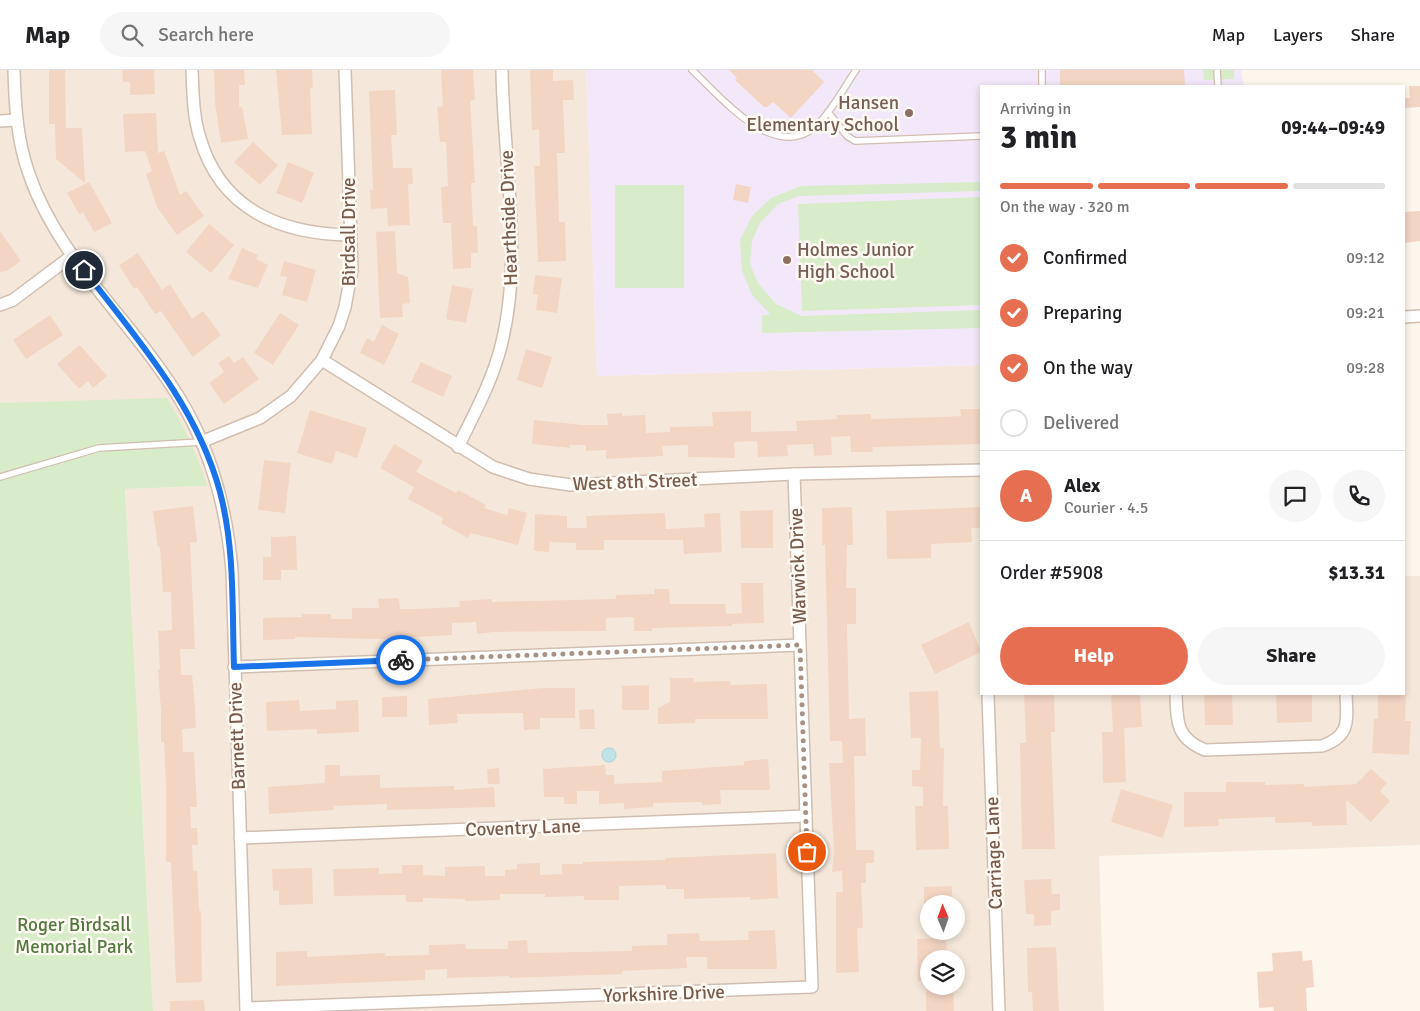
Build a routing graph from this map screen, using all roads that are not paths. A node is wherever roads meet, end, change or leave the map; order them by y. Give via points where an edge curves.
1 (14, 70) edge
2 (192, 70) edge
3 (345, 70) edge
4 (502, 70) edge
5 (692, 70) edge
6 (856, 70) edge
7 (1042, 70) edge
8 (1217, 70) edge
9 (1042, 85) edge
10 (1218, 85) edge
11 (828, 112) junction
12 (16, 120) junction
13 (0, 121) edge
14 (980, 136) edge
15 (350, 235) junction
16 (73, 254) junction
17 (0, 305) edge
18 (1420, 316) edge
19 (1405, 317) edge
20 (322, 360) junction
21 (201, 442) junction
22 (458, 447) junction
23 (980, 470) edge
24 (794, 474) junction
25 (0, 477) edge
26 (800, 645) junction
27 (234, 667) junction
28 (1176, 695) edge
29 (1346, 695) edge
30 (988, 696) dead end
31 (806, 816) junction
32 (240, 838) junction
33 (812, 987) joint
34 (246, 1009) edge
35 (999, 1011) edge

1 - 12 street, Barnett Drive
2 - 15 street via 193,104 200,139 213,169 236,197 250,209 281,226
3 - 15 street, Birdsall Drive
4 - 22 street, Hearthside Drive via 512,242 510,293 494,369
5 - 11 lane via 746,121 775,137 799,136 813,128
6 - 11 lane
7 - 9 lane
8 - 10 lane
11 - 14 lane via 855,141
12 - 13 street
12 - 16 street, Barnett Drive via 36,194 57,233
15 - 20 street, Birdsall Drive via 352,270 346,307
16 - 17 street via 13,300
16 - 21 street, Barnett Drive via 179,396
18 - 19 street
20 - 21 street, Birdsall Drive via 302,385 277,406 241,427
20 - 22 street, West 8th Street
21 - 25 lane via 99,448
21 - 27 street, Barnett Drive via 220,492 230,544
22 - 24 street, West 8th Street via 510,474 571,485
23 - 24 street, West 8th Street
24 - 26 street, Warwick Drive
26 - 27 street
26 - 31 street, Warwick Drive
27 - 32 street, Barnett Drive
28 - 29 street via 1177,722 1183,735 1192,745 1205,750 1322,746 1335,741 1343,733 1346,721
30 - 35 street, Carriage Lane
31 - 32 street, Coventry Lane
31 - 33 street, Warwick Drive
32 - 34 street, Barnett Drive
33 - 34 street, Yorkshire Drive

